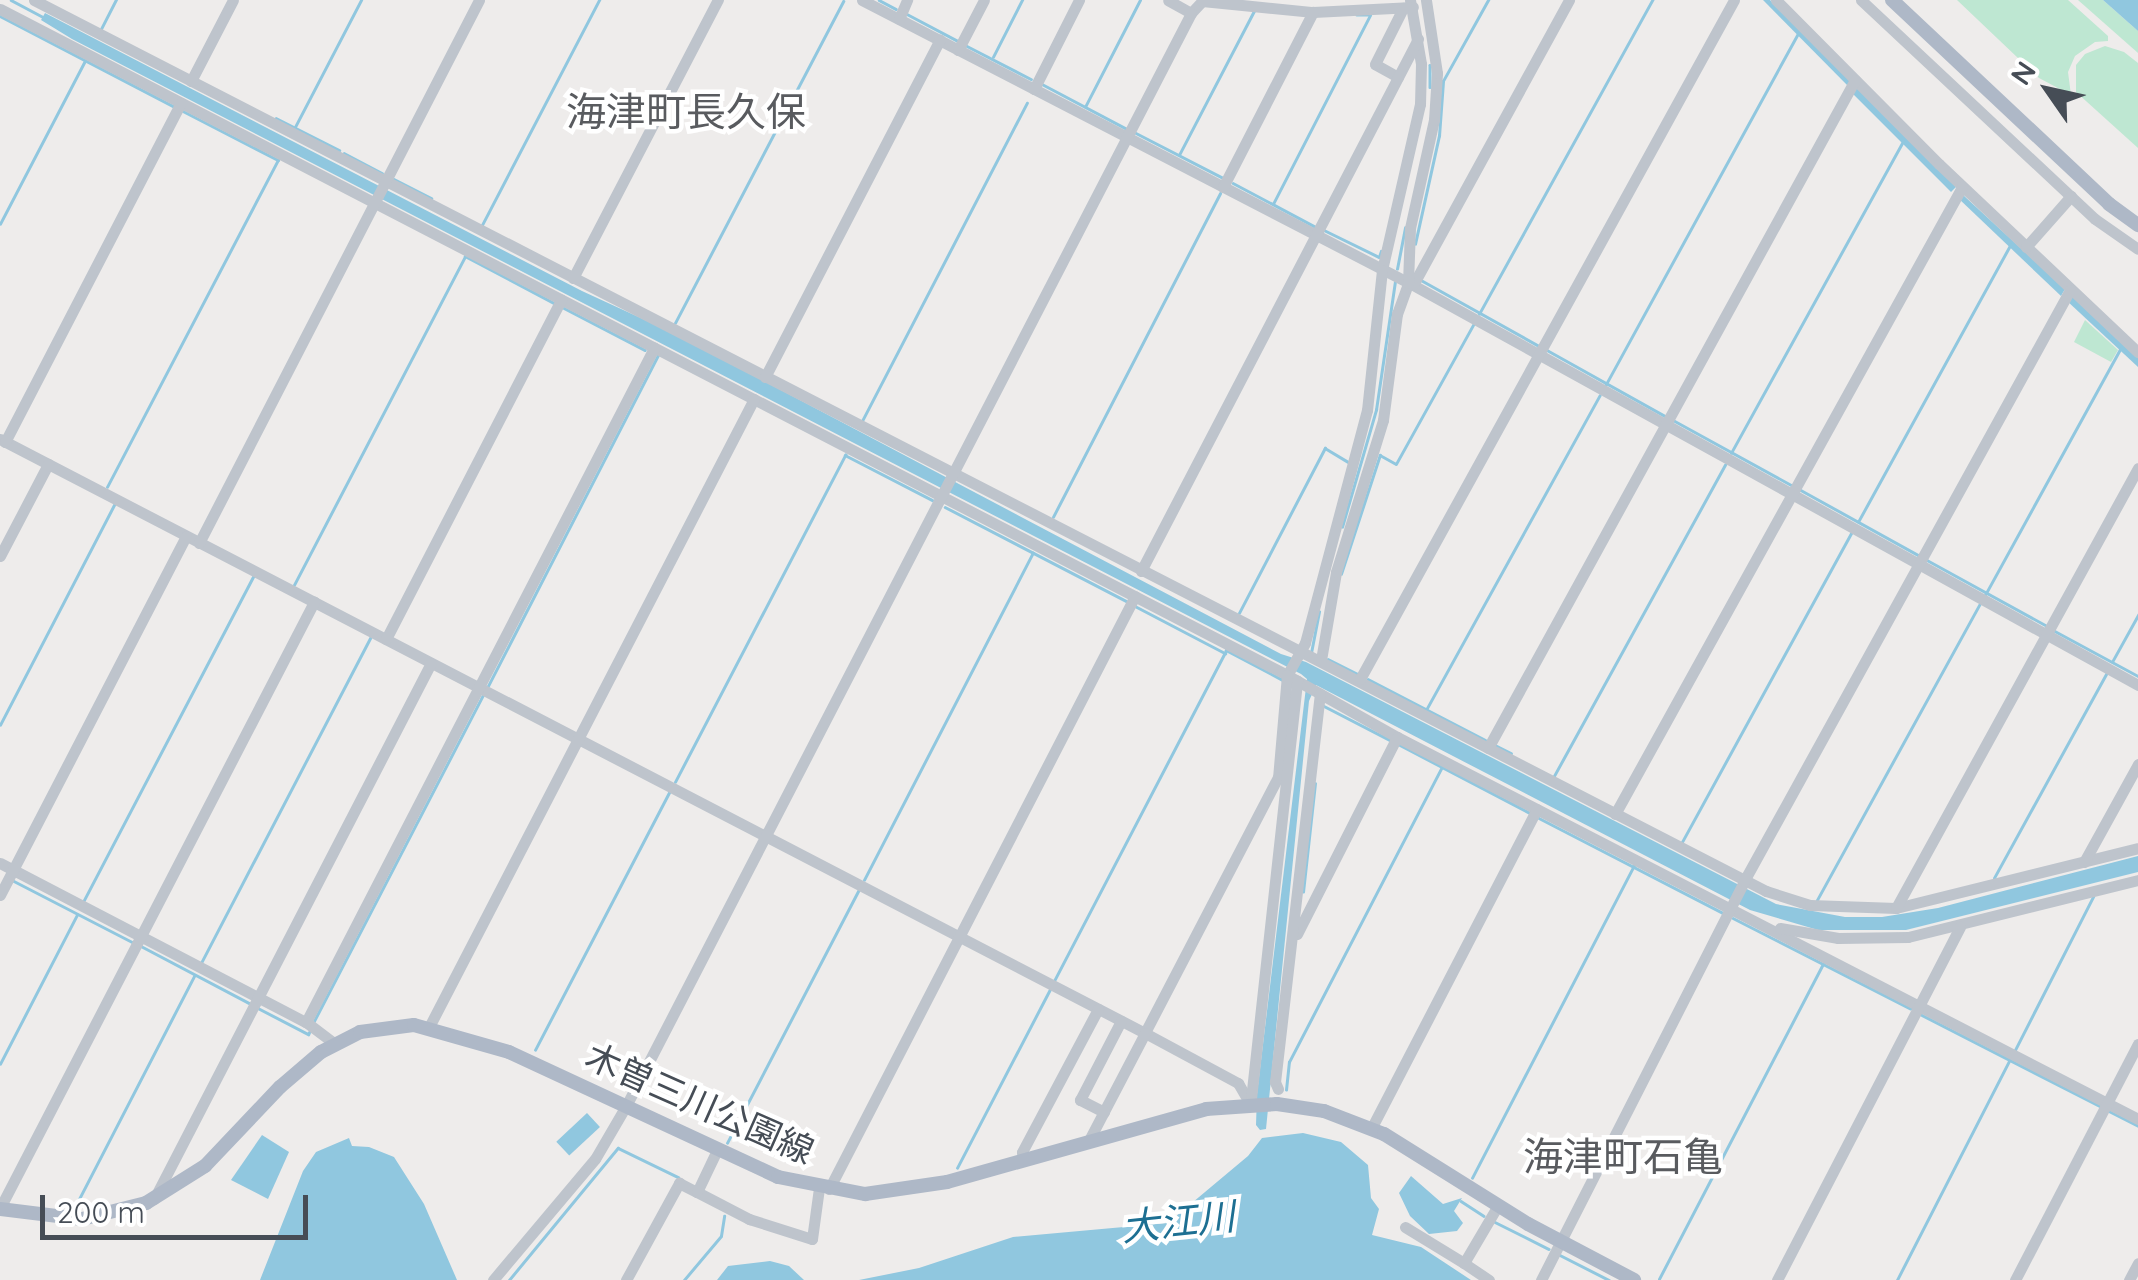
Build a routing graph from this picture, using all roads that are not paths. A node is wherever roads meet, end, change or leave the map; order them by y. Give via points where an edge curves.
1 (34, 0) edge
2 (234, 0) edge
3 (478, 0) edge
4 (718, 0) edge
5 (862, 0) edge
6 (907, 0) edge
7 (984, 0) edge
8 (1079, 0) edge
9 (1168, 0) edge
10 (1426, 0) edge
11 (1569, 0) edge
12 (1734, 0) edge
13 (1776, 0) edge
14 (1861, 0) edge
15 (1892, 0) edge
16 (1409, 5) edge
17 (0, 9) edge
18 (1191, 12) junction
19 (1313, 12) junction
20 (899, 19) junction
21 (1418, 39) junction
22 (940, 40) junction
23 (958, 50) junction
24 (1398, 77) junction
25 (1856, 80) junction
26 (191, 81) junction
27 (1034, 89) junction
28 (182, 103) junction
29 (1128, 138) junction
30 (384, 182) junction
31 (1223, 187) junction
32 (1962, 187) junction
33 (2071, 196) junction
34 (375, 200) junction
35 (2138, 225) edge
36 (1314, 235) junction
37 (2026, 247) junction
38 (2138, 249) edge
39 (1384, 270) junction
40 (573, 278) junction
41 (1408, 283) junction
42 (2070, 290) junction
43 (1403, 298) junction
44 (561, 300) junction
45 (659, 350) junction
46 (2138, 352) edge
47 (1539, 355) junction
48 (765, 377) junction
49 (754, 399) junction
50 (1666, 424) junction
51 (3, 441) edge
52 (1379, 452) dead end
53 (48, 464) junction
54 (2138, 468) edge
55 (953, 475) junction
56 (943, 494) junction
57 (1791, 494) junction
58 (186, 536) junction
59 (199, 542) junction
60 (0, 556) edge
61 (1918, 564) junction
62 (1141, 571) junction
63 (1135, 596) junction
64 (314, 602) junction
65 (2046, 634) junction
66 (386, 639) junction
67 (1308, 656) junction
68 (432, 663) junction
69 (1293, 677) junction
70 (1360, 679) junction
71 (2138, 684) edge
72 (483, 690) junction
73 (1318, 693) junction
74 (1397, 738) junction
75 (578, 739) junction
76 (1488, 748) junction
77 (2138, 764) edge
78 (1537, 809) junction
79 (1615, 814) junction
80 (766, 836) junction
81 (2138, 848) edge
82 (2084, 862) junction
83 (0, 864) edge
84 (10, 875) junction
85 (2138, 880) edge
86 (1743, 882) junction
87 (0, 895) edge
88 (1732, 907) junction
89 (1896, 908) junction
90 (1764, 924) junction
91 (1960, 927) junction
92 (958, 936) junction
93 (138, 941) junction
94 (255, 1002) junction
95 (1919, 1006) junction
96 (1098, 1008) junction
97 (1121, 1021) junction
98 (310, 1024) junction
99 (429, 1027) junction
100 (1145, 1033) junction
101 (334, 1044) junction
102 (2138, 1044) edge
103 (1265, 1101) junction
104 (2107, 1103) junction
105 (627, 1104) junction
106 (1104, 1112) junction
107 (2138, 1119) edge
108 (1372, 1128) junction
109 (1088, 1142) junction
110 (717, 1150) junction
111 (1024, 1160) junction
112 (824, 1188) junction
113 (697, 1192) junction
114 (154, 1199) junction
115 (1497, 1206) junction
116 (0, 1209) edge
117 (1404, 1227) dead end
118 (1560, 1242) junction
119 (1464, 1263) junction
120 (2138, 1263) edge
121 (2019, 1279) edge
122 (493, 1280) edge
123 (626, 1280) edge
124 (1489, 1280) edge
125 (1541, 1280) edge
126 (1634, 1280) edge
127 (1777, 1280) edge
128 (2129, 1280) edge

1 - 26 street
2 - 26 street
3 - 30 street
4 - 40 street
5 - 20 street
6 - 20 street
7 - 23 street
8 - 27 street
9 - 18 street
10 - 41 street via 1437,73 1434,120 1410,228
11 - 41 street
12 - 47 street
13 - 25 street
14 - 33 street
15 - 35 main road
16 - 19 street
16 - 21 street
16 - 24 street via 1374,64
17 - 28 street
18 - 19 street via 1202,1
18 - 29 street
19 - 31 street
20 - 22 street
21 - 24 street
21 - 39 street via 1420,104
22 - 23 street
22 - 48 street
23 - 27 street
24 - 36 street
25 - 32 street
25 - 50 street
26 - 30 street
27 - 29 street
28 - 34 street
28 - 51 street
29 - 31 street
29 - 55 street
30 - 34 street
30 - 40 street
31 - 36 street
32 - 37 street
32 - 57 street
33 - 37 street
33 - 38 street
34 - 44 street
34 - 59 street
36 - 39 street
36 - 62 street
37 - 42 street
39 - 41 street
39 - 67 street via 1366,410
40 - 48 street
41 - 43 street
41 - 47 street
42 - 46 street
42 - 61 street
43 - 52 street
43 - 67 street via 1383,420
44 - 45 street
44 - 66 street
45 - 49 street
45 - 72 street
47 - 50 street
47 - 70 street
48 - 55 street
49 - 56 street
49 - 75 street
50 - 57 street
50 - 76 street
51 - 53 street
53 - 58 street
53 - 60 street
54 - 65 street
55 - 56 street
55 - 62 street
56 - 63 street
56 - 80 street
57 - 61 street
57 - 79 street
58 - 59 street
58 - 84 street
59 - 64 street
61 - 65 street
61 - 86 street
62 - 67 street
63 - 69 street
63 - 92 street
64 - 66 street
64 - 93 street
65 - 71 street
65 - 89 street
66 - 68 street
67 - 69 street
67 - 70 street
68 - 72 street
68 - 94 street
69 - 73 street
69 - 100 street via 1278,777
69 - 103 street
70 - 76 street
72 - 75 street
72 - 98 street
73 - 74 street
73 - 103 street via 1275,1082
74 - 78 street
74 - 103 street via 1298,928
75 - 80 street
75 - 99 street
76 - 79 street
77 - 82 street
78 - 88 street
78 - 108 street
79 - 86 street
80 - 92 street
80 - 105 street
81 - 82 street
82 - 89 street
83 - 84 street
84 - 87 street
84 - 93 street
85 - 91 street
86 - 88 street
86 - 89 street via 1810,905
88 - 90 street
88 - 118 street
90 - 91 street via 1877,940
90 - 95 street
91 - 95 street
92 - 96 street
92 - 112 street
93 - 94 street
93 - 116 street
94 - 98 street
94 - 114 street
95 - 104 street
95 - 127 street
96 - 97 street
96 - 111 street via 1022,1152
97 - 100 street
97 - 106 street via 1080,1100
98 - 101 street
99 - 101 main road, 木曽三川公園線 via 390,1025
99 - 105 main road, 木曽三川公園線 via 509,1052
100 - 103 street
100 - 106 street
101 - 114 main road, 木曽三川公園線 via 280,1087 205,1166
102 - 104 street
103 - 108 main road, 木曽三川公園線
103 - 109 main road, 木曽三川公園線 via 1206,1109
104 - 107 street
104 - 121 street
105 - 110 main road, 木曽三川公園線
105 - 122 street via 595,1158
106 - 109 street
108 - 115 main road, 木曽三川公園線
109 - 111 main road, 木曽三川公園線
110 - 112 main road, 木曽三川公園線 via 778,1178
110 - 113 street
111 - 112 main road, 木曽三川公園線 via 898,1192
112 - 113 street via 812,1239 749,1219
113 - 123 street via 679,1183
114 - 116 main road, 木曽三川公園線 via 82,1219
115 - 118 main road, 木曽三川公園線
115 - 119 street
117 - 119 street
118 - 125 street
118 - 126 main road, 木曽三川公園線
119 - 124 street
120 - 128 street

